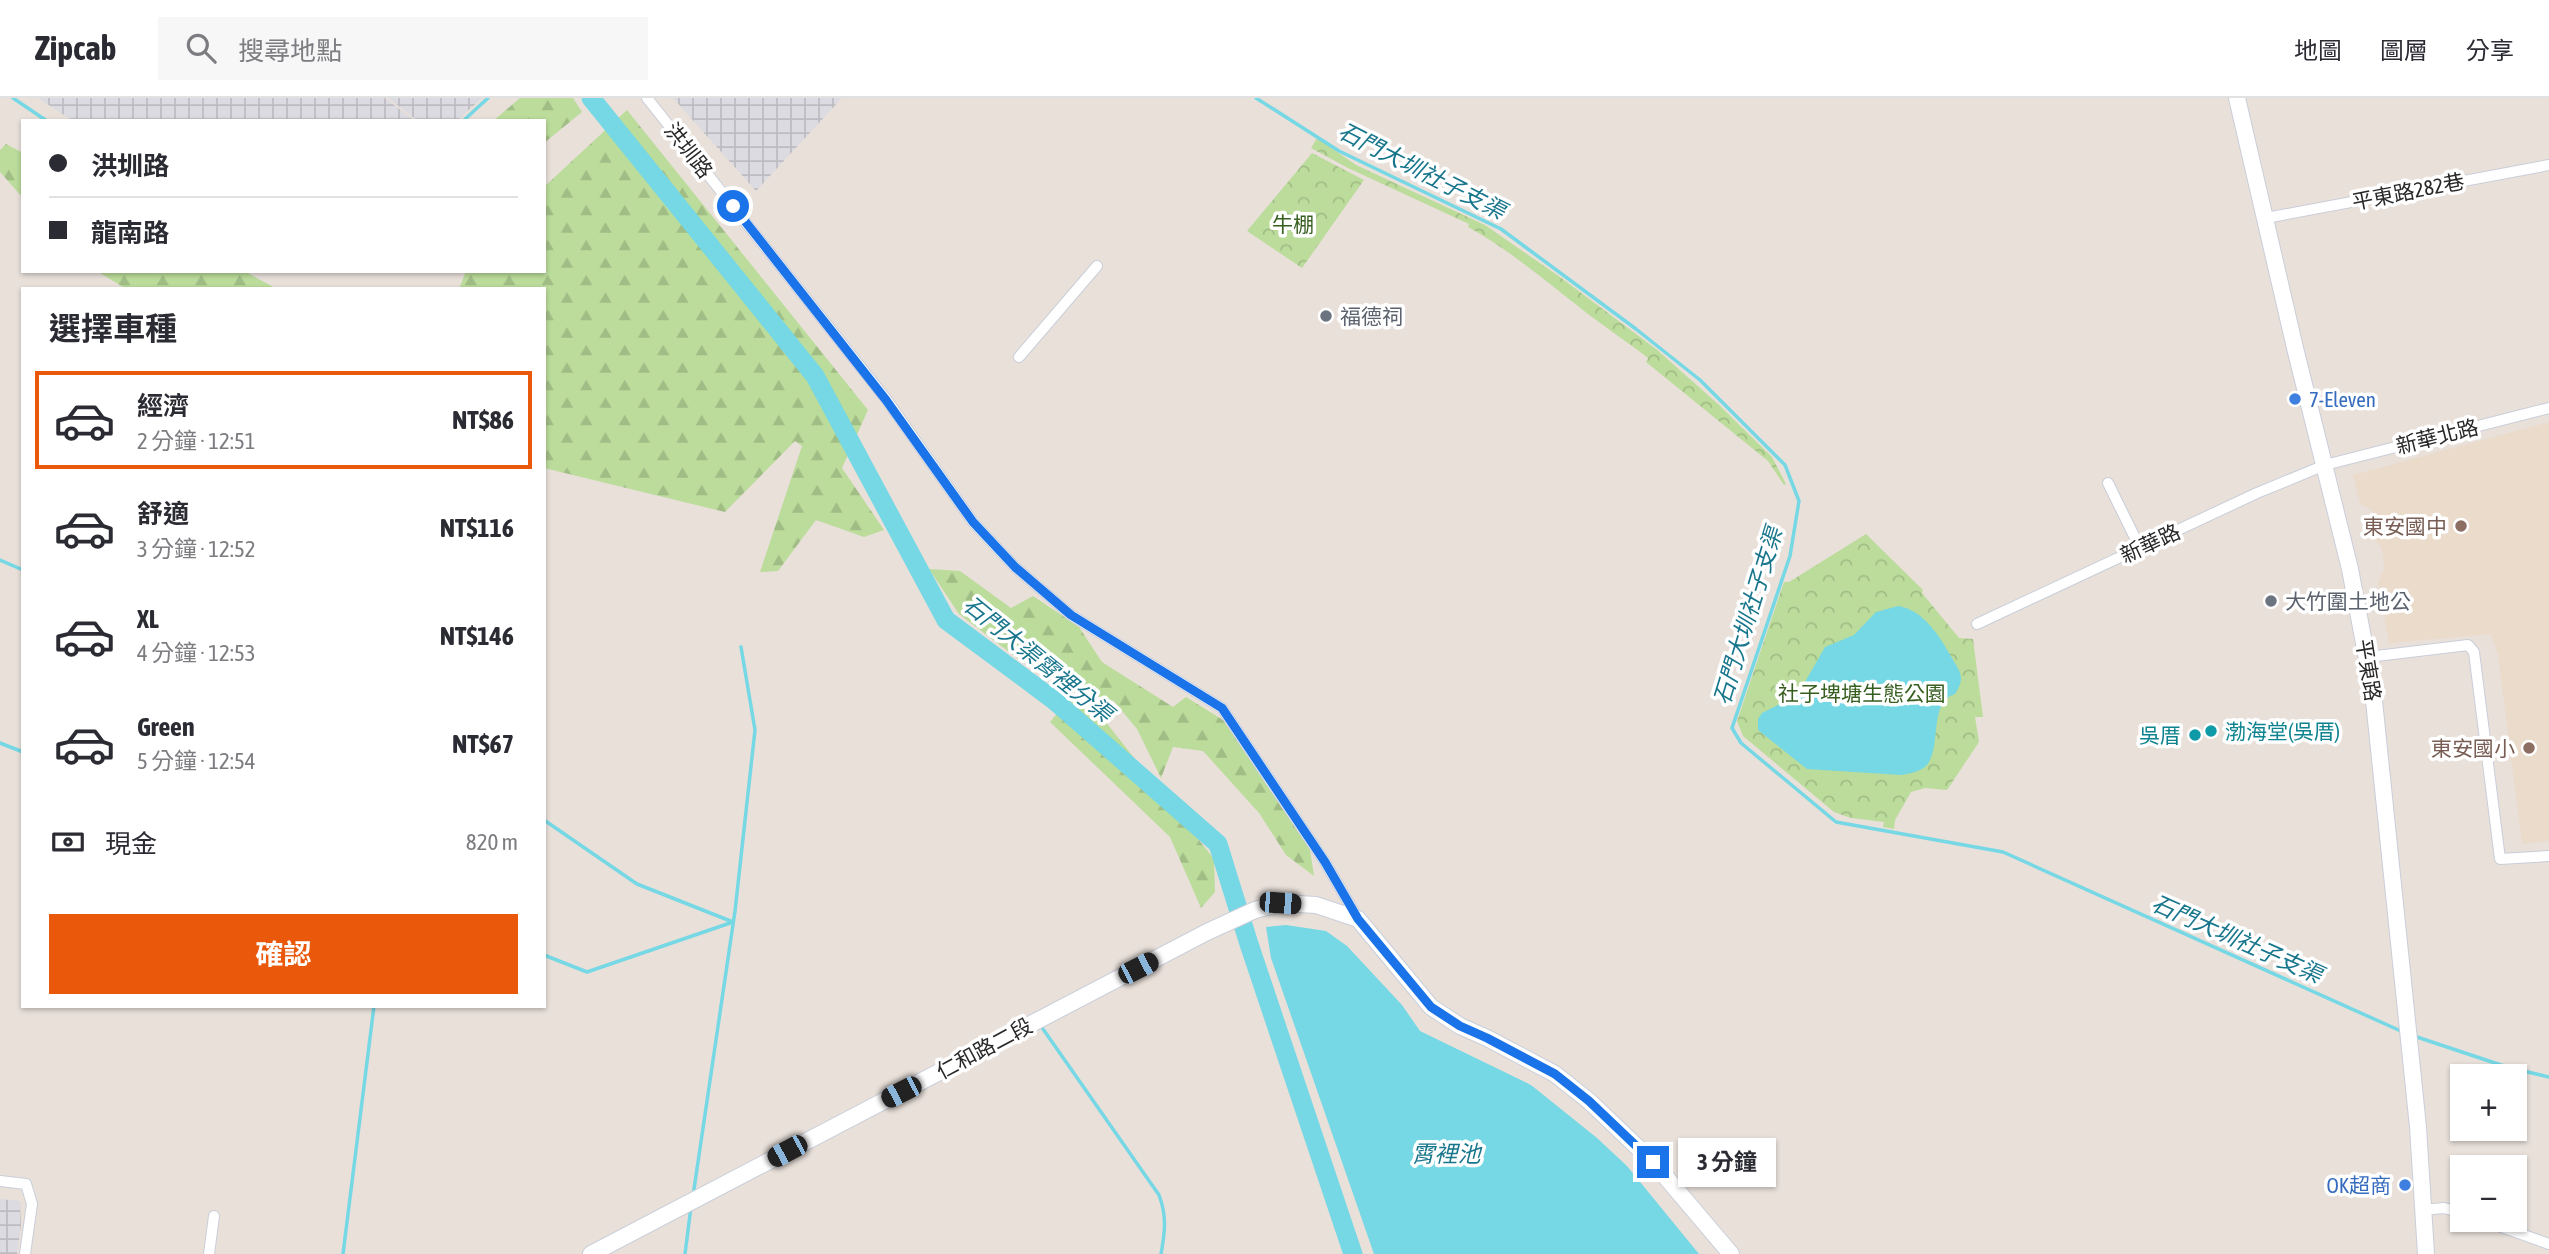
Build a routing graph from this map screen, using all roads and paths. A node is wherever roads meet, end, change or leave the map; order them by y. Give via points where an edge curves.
1 (648, 98) edge
2 (2237, 98) edge
3 (2549, 165) edge
4 (2266, 218) junction
5 (1097, 266) dead end
6 (1020, 357) dead end
7 (2549, 408) edge
8 (2325, 465) junction
9 (2108, 483) dead end
10 (2140, 548) junction
11 (1978, 624) dead end
12 (2368, 657) junction
13 (2549, 856) edge
14 (1358, 919) junction
15 (0, 1181) edge
16 (2422, 1210) junction
17 (2450, 1210) edge
18 (214, 1216) dead end
19 (2516, 1232) edge
20 (2549, 1244) edge
21 (25, 1254) edge
22 (209, 1254) edge
23 (591, 1254) edge
24 (1731, 1254) edge
25 (2426, 1254) edge

1 - 14 street, 洪圳路 via 886,400 973,522 1015,567 1071,615 1222,708
2 - 4 main road, 平東路
3 - 4 street, 平東路282巷
4 - 8 main road, 平東路
5 - 6 street
7 - 8 street, 新華北路
8 - 10 street, 新華路
8 - 12 main road, 平東路
9 - 10 street
10 - 11 street, 新華路
12 - 13 street via 2468,645 2473,652 2500,859
12 - 16 main road, 平東路 via 2418,1127
14 - 23 main road, 仁和路二段 via 1316,905 1280,903 1250,912
14 - 24 main road via 1431,1007 1555,1074 1589,1101 1653,1162
15 - 21 street via 26,1184 32,1204
16 - 17 street
16 - 25 main road, 平東路
18 - 22 street
19 - 20 street

